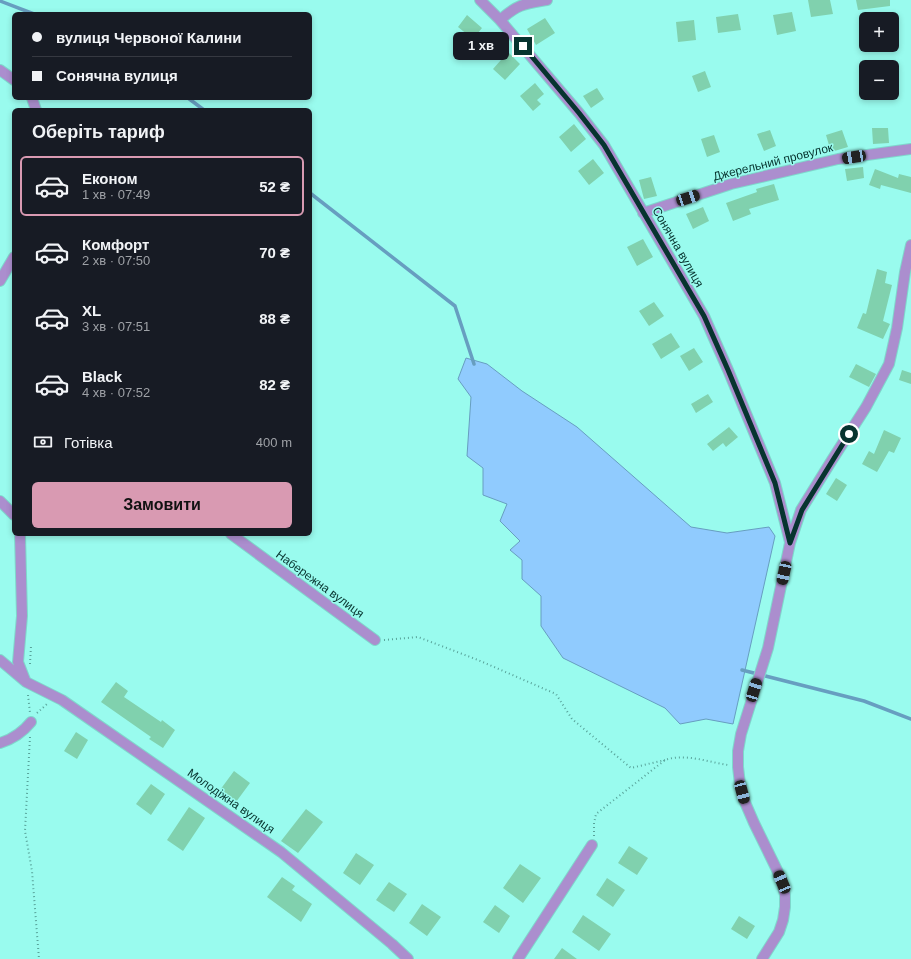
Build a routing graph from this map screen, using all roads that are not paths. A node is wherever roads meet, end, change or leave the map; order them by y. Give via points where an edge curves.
1 (480, 0) edge
2 (547, 0) edge
3 (500, 20) junction
4 (0, 70) edge
5 (12, 79) edge
6 (911, 149) edge
7 (644, 212) junction
8 (911, 244) edge
9 (12, 260) edge
10 (0, 281) edge
11 (0, 501) edge
12 (12, 513) edge
13 (20, 536) edge
14 (234, 536) edge
15 (790, 543) junction
16 (375, 640) road end
17 (0, 660) edge
18 (26, 682) junction
19 (31, 722) road end
20 (0, 743) edge
21 (592, 845) road end
22 (408, 959) edge
23 (518, 959) edge
24 (762, 959) edge

1 - 3 street, Сонячна вулиця
2 - 3 street via 516,7
3 - 7 street, Сонячна вулиця via 604,145
4 - 5 street
6 - 7 street, Джерельний провулок via 838,159 732,184
7 - 15 street, Сонячна вулиця via 704,316 728,370 775,483
8 - 15 street via 889,364 866,407 802,510
9 - 10 street
11 - 12 street
13 - 18 street via 22,616 18,662
14 - 16 street, Набережна вулиця
15 - 24 street via 768,648 738,751 740,784 744,800 782,882 785,895 783,920
17 - 18 street, Молодіжна вулиця
18 - 22 street, Молодіжна вулиця via 62,700 281,852
19 - 20 street via 25,730
21 - 23 street

